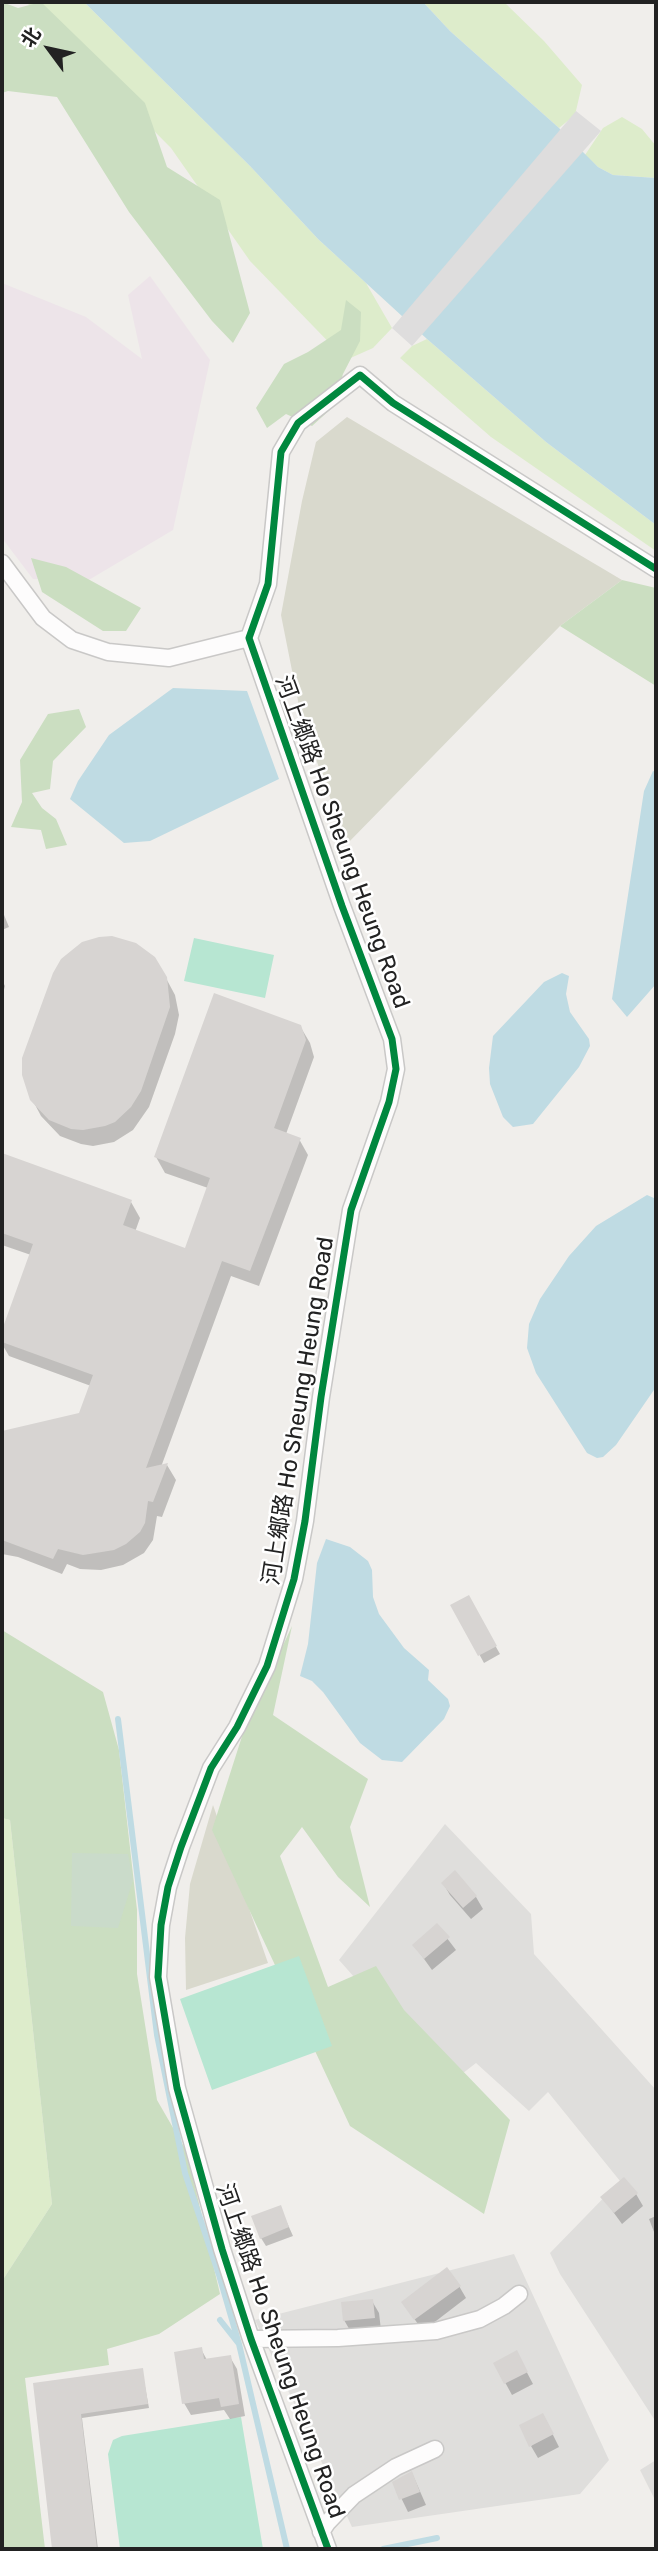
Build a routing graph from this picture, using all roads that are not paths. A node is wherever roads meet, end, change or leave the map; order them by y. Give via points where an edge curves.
1 (2, 562) edge
2 (656, 569) edge
3 (249, 638) junction
4 (519, 2294) dead end
5 (251, 2339) junction
6 (435, 2449) dead end
7 (321, 2532) junction
8 (328, 2549) edge

1 - 3 street via 43,618 72,640 108,653 169,658
2 - 3 street via 393,403 360,375 298,423 281,452 268,584
3 - 5 street, 河上鄉路 Ho Sheung Heung Road via 392,1039 396,1069 351,1210 294,1579 263,1676 211,1768 168,1887 161,1925 158,1977 177,2088
4 - 5 street via 480,2319 436,2331
5 - 7 street, 河上鄉路 Ho Sheung Heung Road
6 - 7 street via 354,2495
7 - 8 street, 河上鄉路 Ho Sheung Heung Road

